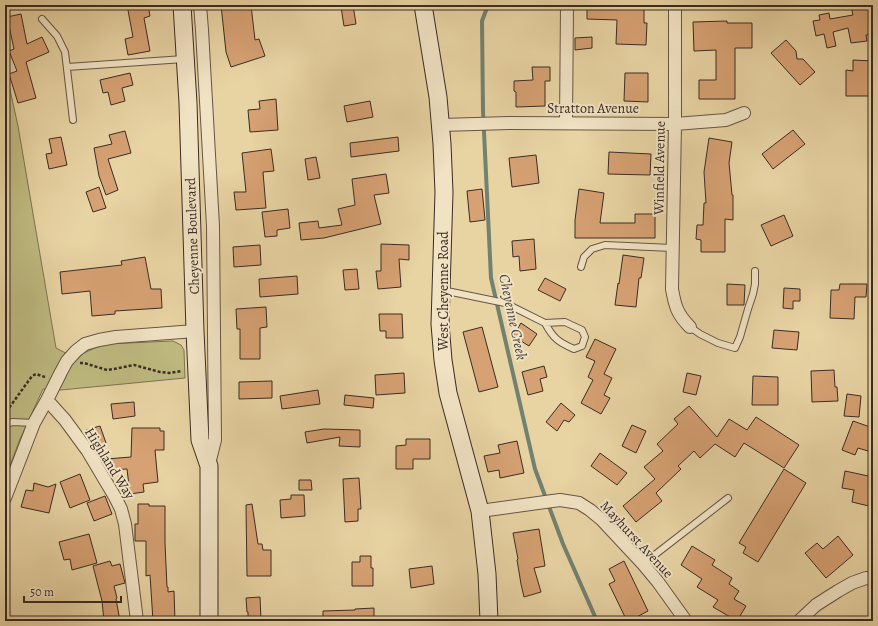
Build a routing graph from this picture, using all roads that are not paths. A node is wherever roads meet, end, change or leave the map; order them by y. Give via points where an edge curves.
1 (182, 5) edge
2 (200, 5) edge
3 (423, 5) edge
4 (567, 5) edge
5 (675, 5) edge
6 (42, 19) dead end
7 (185, 58) junction
8 (67, 67) junction
9 (744, 113) dead end
10 (73, 120) dead end
11 (566, 122) junction
12 (675, 124) junction
13 (441, 125) junction
14 (672, 248) junction
15 (581, 267) dead end
16 (755, 271) dead end
17 (441, 289) junction
18 (545, 323) junction
19 (690, 326) joint
20 (195, 331) junction
21 (47, 400) junction
22 (34, 423) junction
23 (5, 424) edge
24 (209, 466) junction
25 (5, 498) edge
26 (728, 498) dead end
27 (480, 511) junction
28 (643, 564) junction
29 (873, 578) edge
30 (137, 621) edge
31 (209, 621) edge
32 (489, 621) edge
33 (686, 621) edge
34 (799, 621) edge

1 - 7 street, Cheyenne Boulevard
2 - 24 street, Cheyenne Boulevard via 213,226 215,440
3 - 13 street, West Cheyenne Road
4 - 11 street
5 - 12 street, Winfield Avenue
6 - 8 lane via 57,36 65,52
7 - 8 lane
7 - 20 street, Cheyenne Boulevard
8 - 10 lane
9 - 12 street, Stratton Avenue via 726,120
11 - 12 street, Stratton Avenue
11 - 13 street, Stratton Avenue
12 - 14 street, Winfield Avenue
13 - 17 street, West Cheyenne Road via 444,192
14 - 15 lane via 605,245 592,249 584,257
14 - 19 street, Winfield Avenue via 672,289 675,306 682,319
16 - 19 lane via 753,294 735,348 718,343
17 - 18 lane via 505,303
17 - 27 street, West Cheyenne Road via 440,324 448,393
18 - 18 lane via 565,322 582,330 585,337 582,346 574,349 560,343
20 - 21 street via 116,337 85,344 67,361
20 - 24 street, Cheyenne Boulevard via 200,440
21 - 22 street
21 - 30 street, Highland Way via 86,450 121,509
22 - 23 lane
22 - 25 street
24 - 31 street, Cheyenne Boulevard
26 - 28 lane
27 - 28 street, Mayhurst Avenue via 556,501 579,503 601,519
27 - 32 street, West Cheyenne Road
28 - 33 street, Mayhurst Avenue
29 - 34 street via 852,583 838,591 816,605

